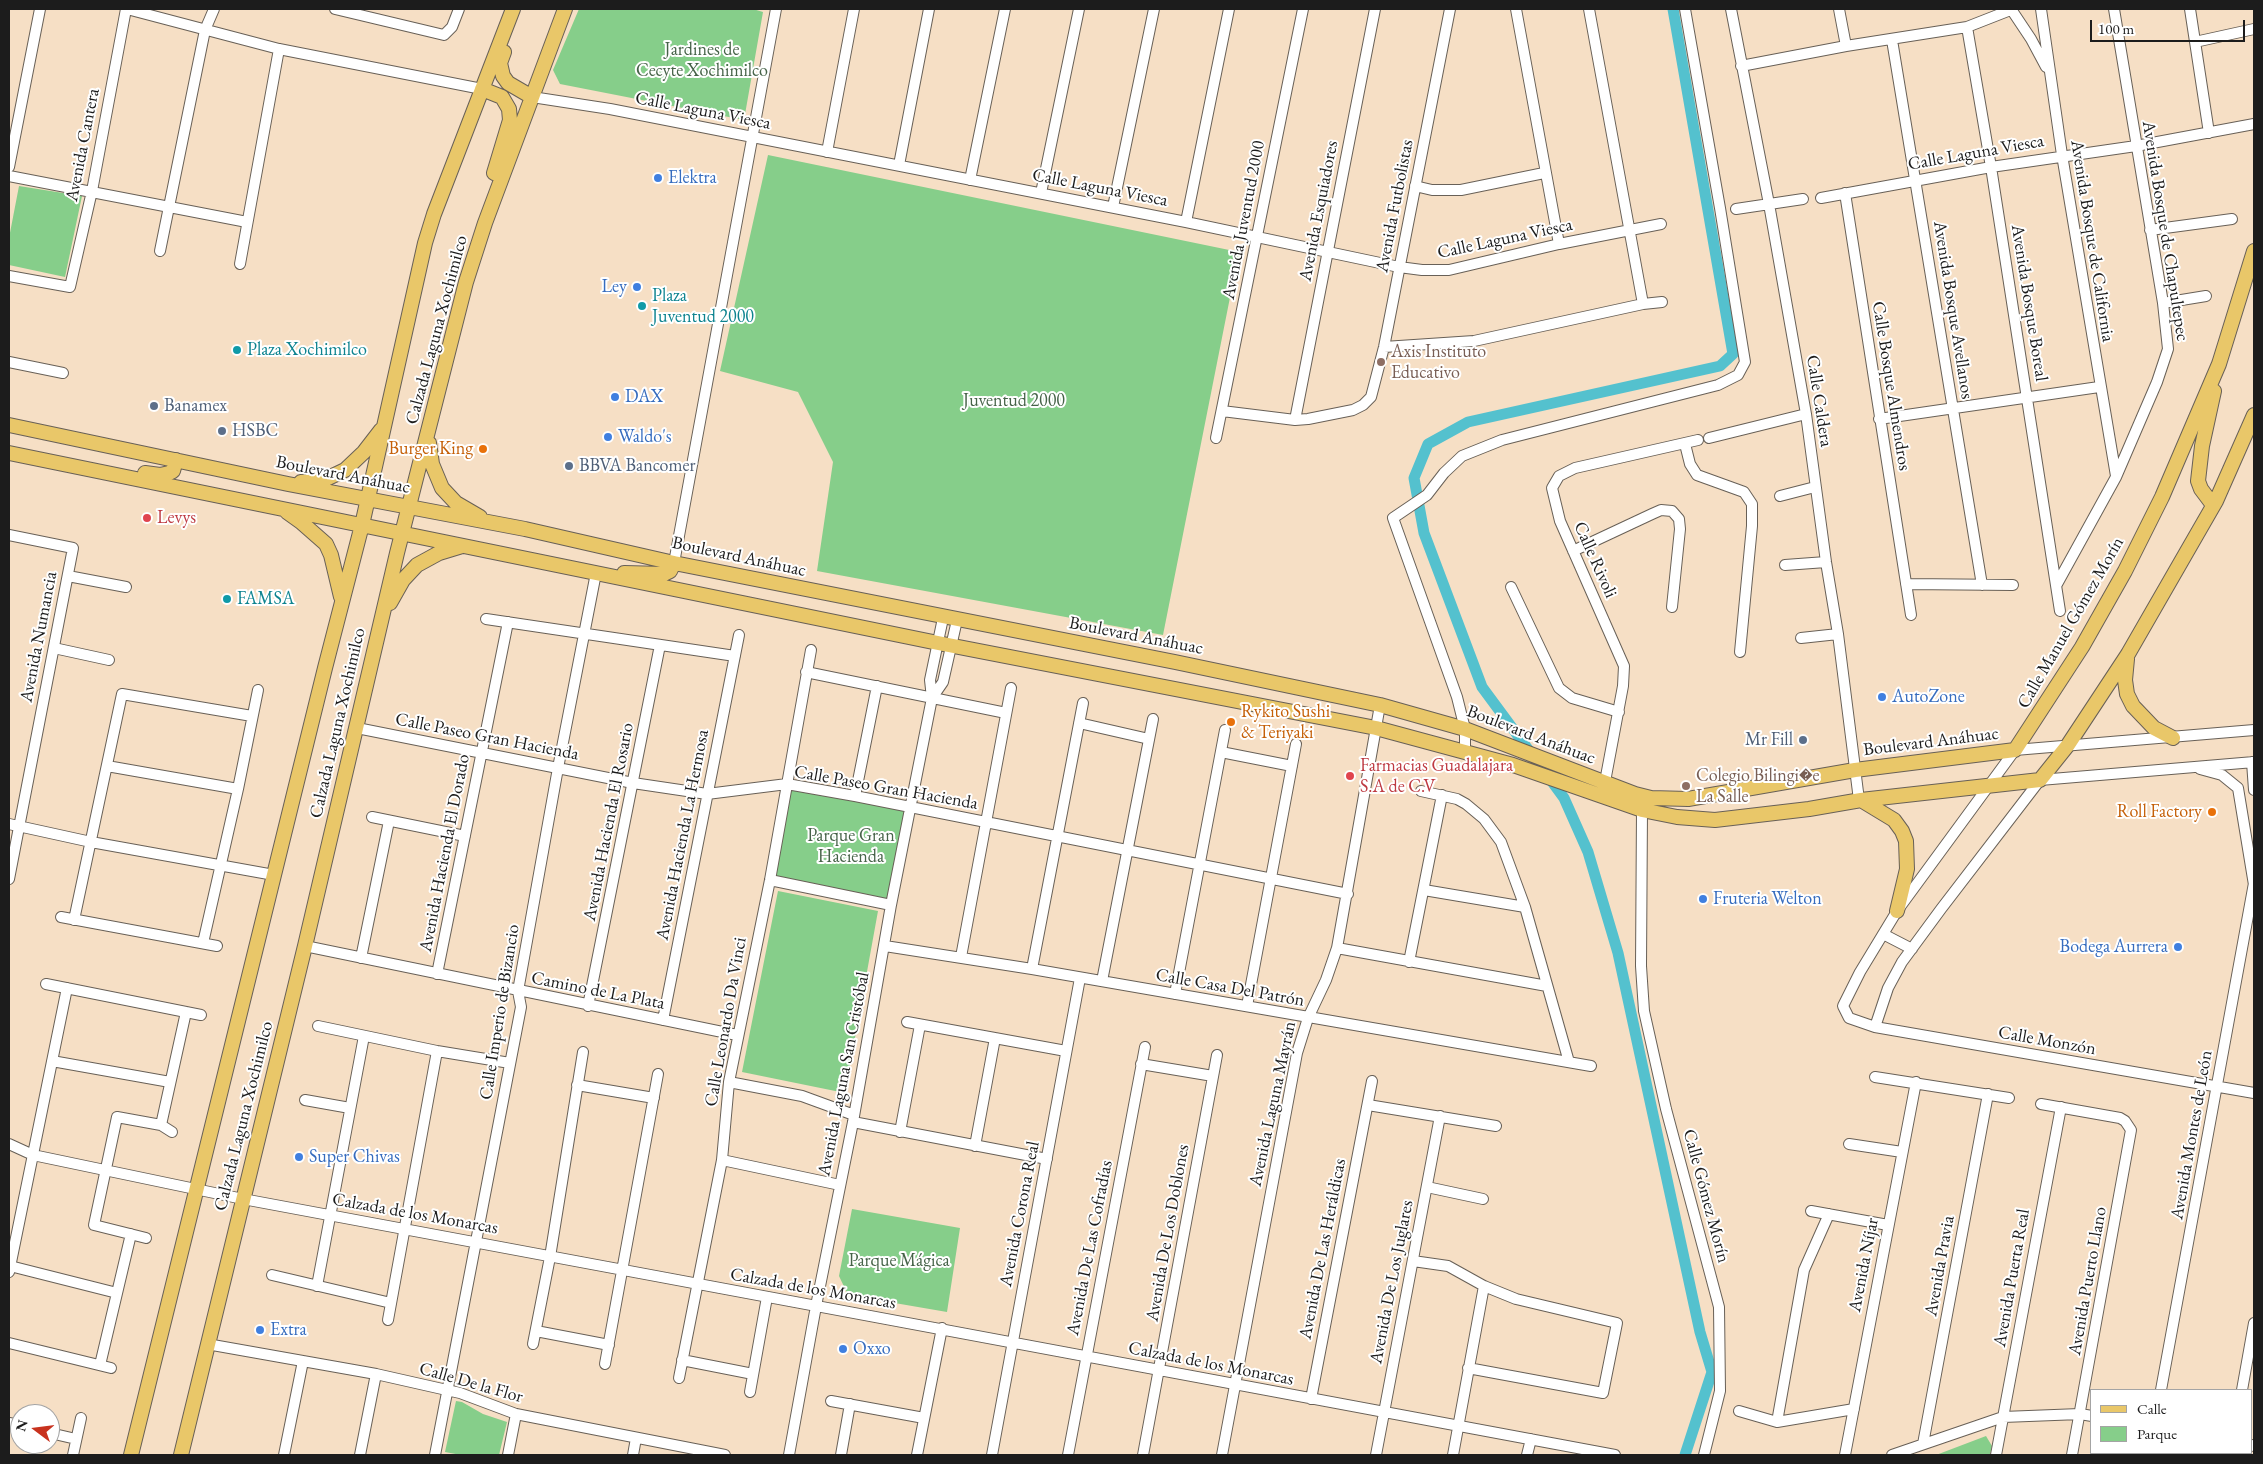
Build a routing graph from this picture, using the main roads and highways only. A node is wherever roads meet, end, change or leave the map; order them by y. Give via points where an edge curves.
1 (513, 9) edge
2 (520, 9) edge
3 (565, 9) edge
4 (482, 89) junction
5 (532, 97) junction
6 (2254, 251) edge
7 (475, 252) junction
8 (2219, 364) junction
9 (2254, 415) edge
10 (9, 425) edge
11 (384, 425) junction
12 (428, 434) junction
13 (9, 453) edge
14 (176, 460) junction
15 (50, 461) junction
16 (288, 484) junction
17 (368, 500) junction
18 (2213, 506) junction
19 (280, 508) junction
20 (408, 508) junction
21 (487, 522) junction
22 (362, 525) junction
23 (402, 534) junction
24 (464, 545) junction
25 (674, 564) junction
26 (596, 573) junction
27 (342, 602) junction
28 (382, 616) junction
29 (2128, 654) junction
30 (2174, 738) road end
31 (2015, 750) joint
32 (1860, 800) junction
33 (1897, 912) road end
34 (131, 1455) edge
35 (181, 1455) edge

1 - 4 main road, Calzada Laguna Xochimilco
2 - 5 main road via 500,70 508,83
3 - 5 main road, Calzada Laguna Xochimilco
4 - 7 main road via 502,98 510,120 478,228
4 - 11 main road, Calzada Laguna Xochimilco via 430,226
5 - 7 main road, Calzada Laguna Xochimilco
6 - 8 main road, Calle Manuel Gómez Morín
7 - 12 main road, Calzada Laguna Xochimilco
8 - 18 main road via 2198,469 2201,489
8 - 31 main road, Calle Manuel Gómez Morín via 2162,497 2125,571 2068,670
9 - 18 main road
10 - 14 main road, Boulevard Anáhuac
11 - 16 main road via 364,452 345,470 324,480
11 - 17 main road, Calzada Laguna Xochimilco
12 - 20 main road, Calzada Laguna Xochimilco
12 - 21 main road via 432,464 442,488 456,503
13 - 15 main road, Boulevard Anáhuac
14 - 15 main road via 172,471 160,475
14 - 16 main road, Boulevard Anáhuac
15 - 19 main road, Boulevard Anáhuac
16 - 17 main road, Boulevard Anáhuac
17 - 20 main road, Boulevard Anáhuac
17 - 22 main road, Calzada Laguna Xochimilco
18 - 29 main road
19 - 22 main road, Boulevard Anáhuac
19 - 27 main road via 326,544
20 - 21 main road, Boulevard Anáhuac
20 - 23 main road, Calzada Laguna Xochimilco
21 - 25 main road, Boulevard Anáhuac
22 - 23 main road, Boulevard Anáhuac
22 - 27 main road, Calzada Laguna Xochimilco
23 - 24 main road, Boulevard Anáhuac
23 - 28 main road, Calzada Laguna Xochimilco
24 - 26 main road, Boulevard Anáhuac
24 - 28 main road via 417,565 403,580
25 - 26 main road via 664,574
25 - 31 main road, Boulevard Anáhuac via 1380,705 1465,729 1643,797 1688,799 1856,770
26 - 32 main road, Boulevard Anáhuac via 1376,728 1513,765 1602,798 1677,817 1743,818
27 - 34 main road, Calzada Laguna Xochimilco
28 - 35 main road, Calzada Laguna Xochimilco
29 - 30 main road via 2125,680 2133,706 2154,728
29 - 32 main road, Boulevard Anáhuac via 2068,745 2040,780
32 - 33 main road via 1894,820 1906,842 1907,869

